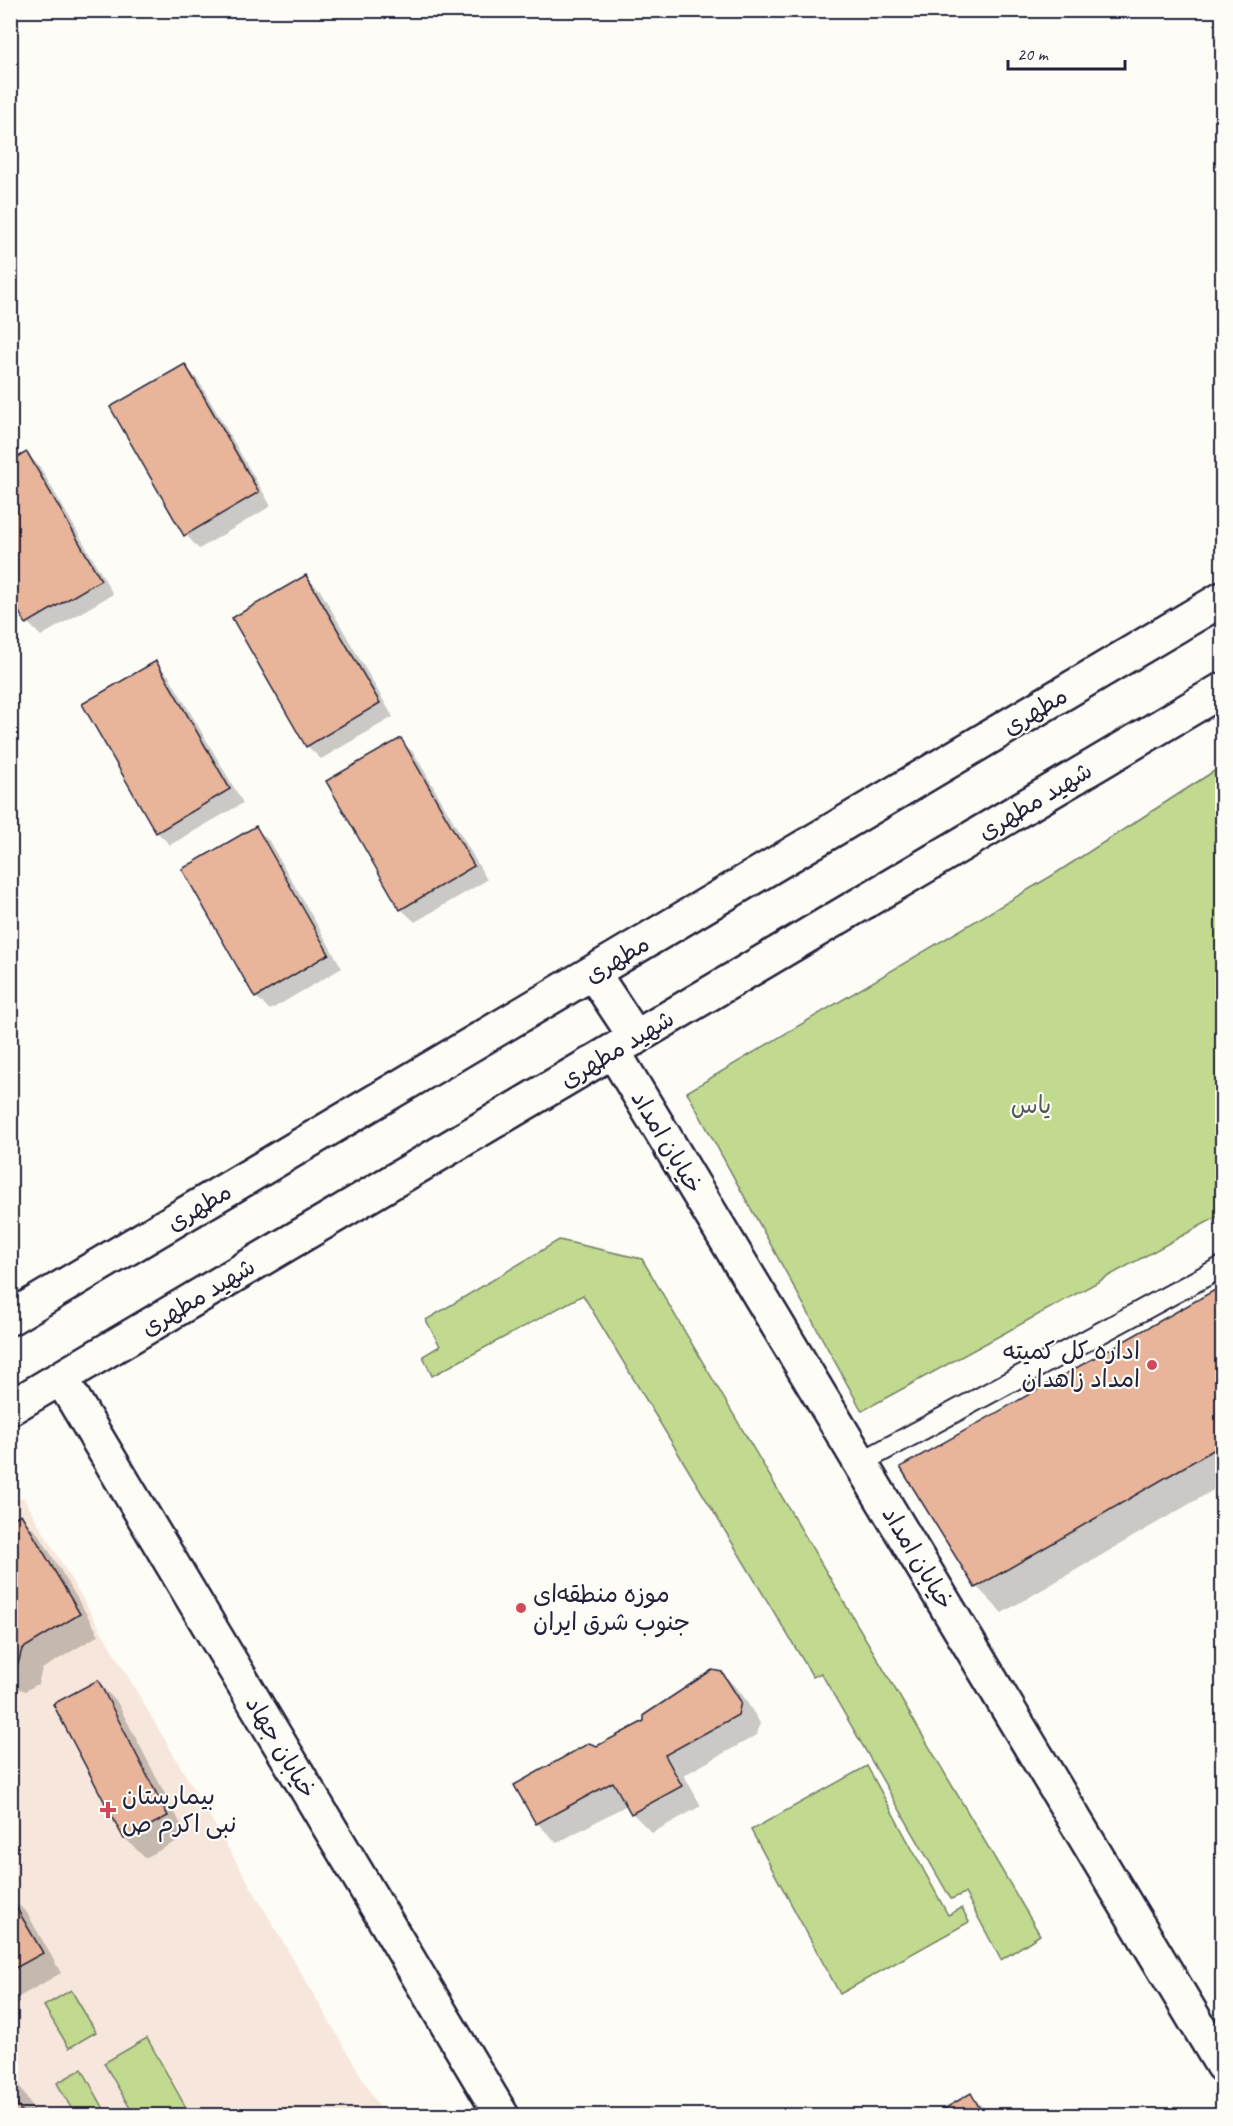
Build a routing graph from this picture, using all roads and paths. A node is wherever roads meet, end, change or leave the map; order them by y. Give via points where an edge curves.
1 (1222, 599) edge
2 (1222, 690) edge
3 (593, 973) junction
4 (624, 1044) junction
5 (1222, 1267) edge
6 (10, 1318) edge
7 (61, 1378) junction
8 (10, 1408) edge
9 (860, 1463) junction
10 (1222, 2066) edge
11 (502, 2115) edge

1 - 3 main road, مطهری
2 - 4 main road, شهید مطهری
3 - 4 main road, خیابان امداد
3 - 6 main road, مطهری
4 - 7 main road, شهید مطهری
4 - 9 main road, خیابان امداد
5 - 9 lane
7 - 8 main road, شهید مطهری
7 - 11 main road, خیابان جهاد
9 - 10 main road, خیابان امداد

